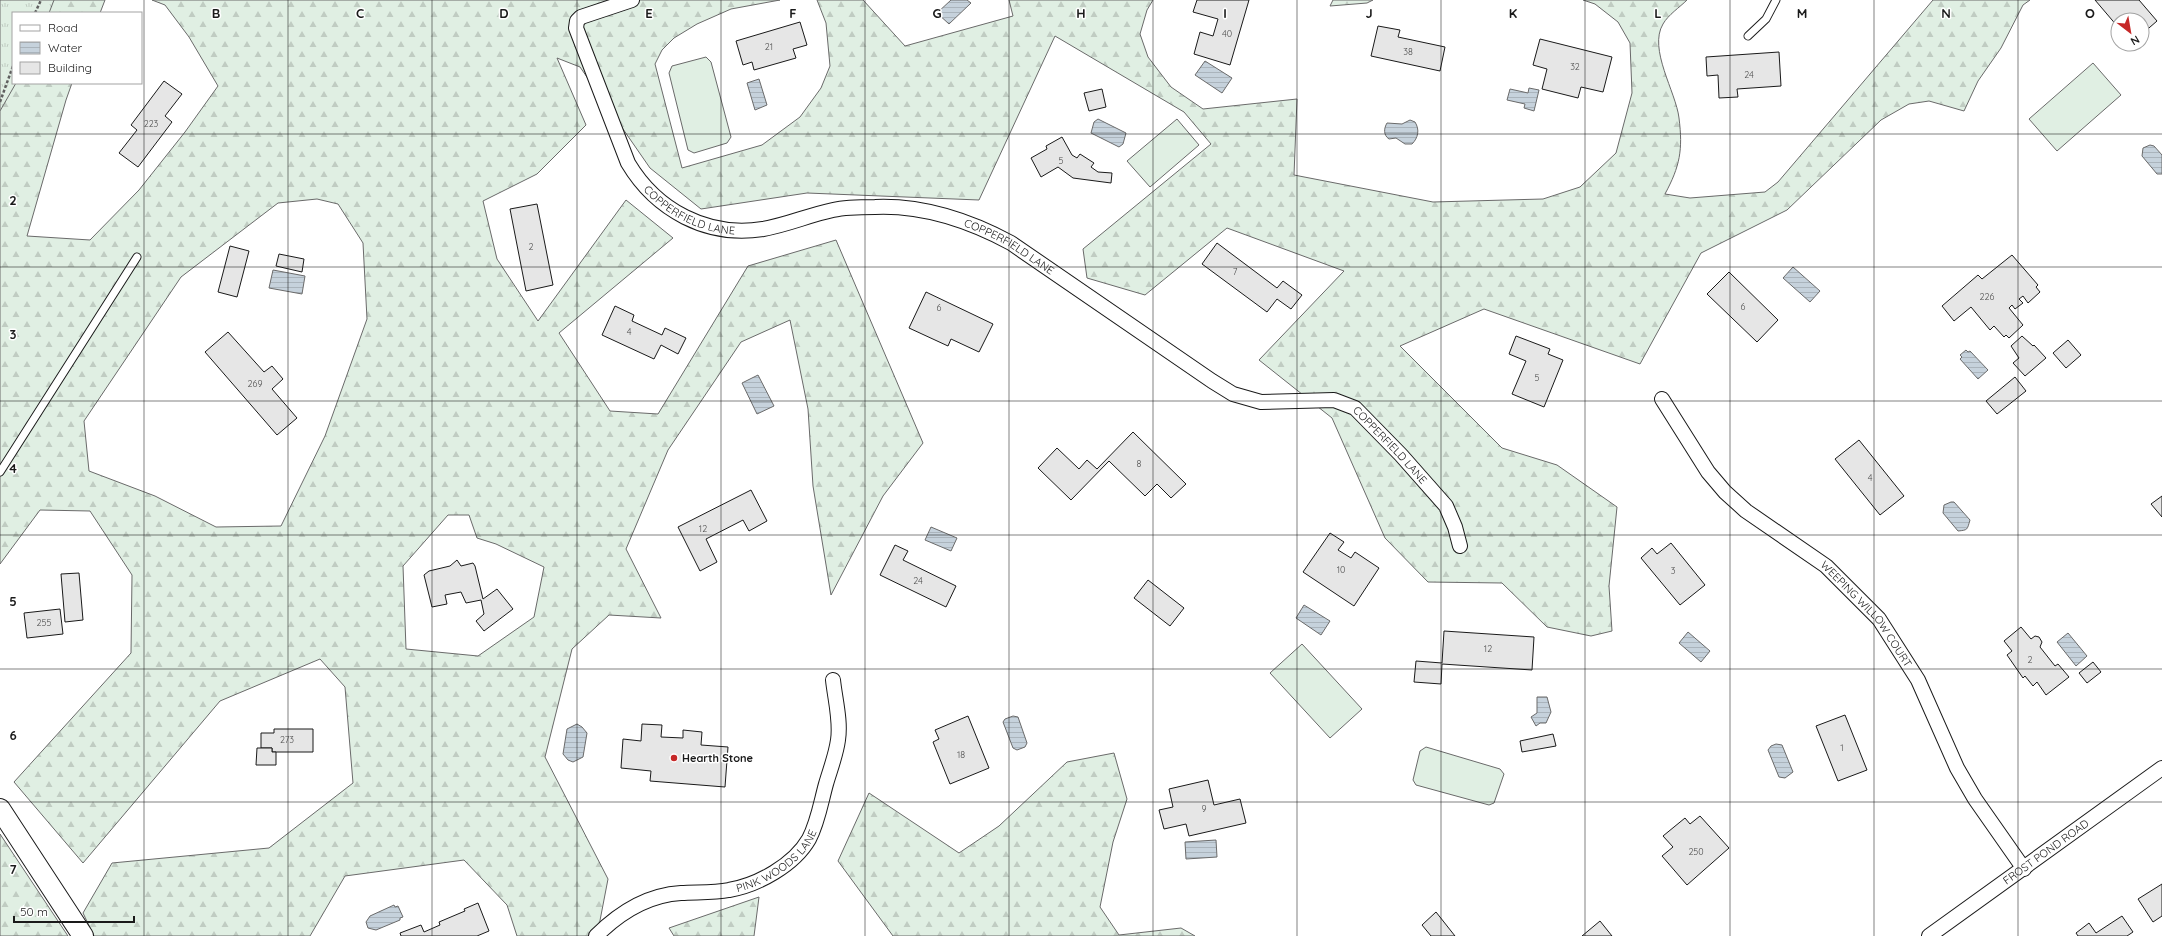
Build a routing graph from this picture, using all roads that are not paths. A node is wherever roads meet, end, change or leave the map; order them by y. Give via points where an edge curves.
1 (632, 0) edge
2 (1776, 0) edge
3 (1748, 36) dead end
4 (137, 257) dead end
5 (1662, 399) dead end
6 (0, 472) edge
7 (1460, 546) dead end
8 (833, 680) dead end
9 (2162, 768) edge
10 (0, 809) edge
11 (2024, 869) junction
12 (83, 936) edge
13 (596, 936) edge
14 (1929, 936) edge

1 - 7 street, COPPERFIELD LANE via 581,18 577,21 576,28 628,163 637,178 656,199 674,212 692,221 726,230 746,231 764,229 834,210 883,207 938,214 992,233 1011,243 1233,394 1261,402 1334,400 1355,408 1446,506
2 - 3 lane via 1766,19
4 - 6 lane
5 - 11 street, WEEPING WILLOW COURT via 1708,472 1726,492 1746,511 1826,566 1879,619 1918,680 1957,768 1975,799
8 - 13 street, PINK WOODS LANE via 838,739 817,818 809,838 801,849 786,864 754,883 729,890 656,897 637,905 610,922
9 - 11 street, FROST POND ROAD
10 - 12 street
11 - 14 street, FROST POND ROAD

